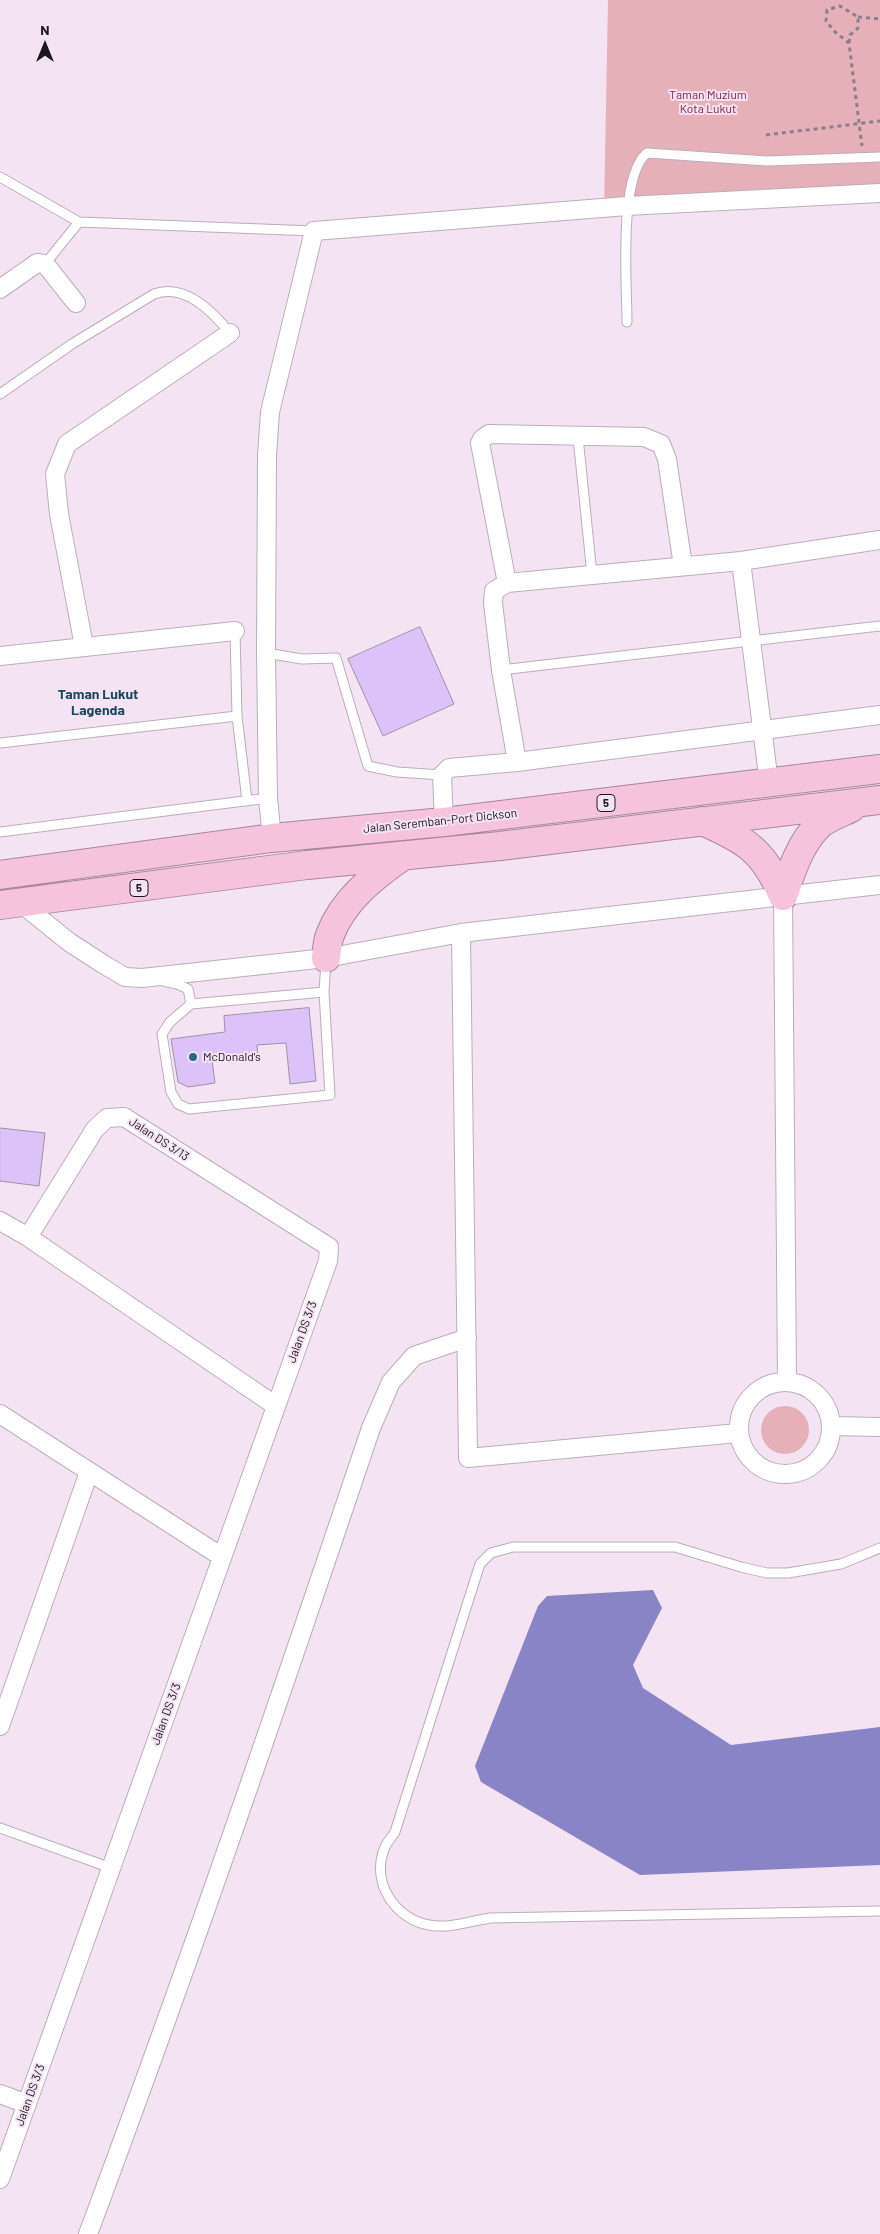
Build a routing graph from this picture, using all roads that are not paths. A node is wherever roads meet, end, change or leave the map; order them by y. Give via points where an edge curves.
1 (880, 158) edge
2 (0, 177) edge
3 (880, 193) edge
4 (627, 206) junction
5 (79, 222) junction
6 (314, 231) junction
7 (45, 264) junction
8 (0, 289) edge
9 (76, 303) dead end
10 (627, 322) dead end
11 (230, 334) joint
12 (0, 394) edge
13 (578, 437) junction
14 (880, 540) edge
15 (741, 561) junction
16 (683, 566) junction
17 (592, 575) junction
18 (507, 583) junction
19 (880, 626) edge
20 (235, 631) joint
21 (751, 641) junction
22 (84, 646) junction
23 (266, 653) junction
24 (0, 656) edge
25 (501, 670) junction
26 (880, 715) edge
27 (237, 716) junction
28 (762, 729) junction
29 (0, 743) edge
30 (517, 762) junction
31 (880, 769) edge
32 (442, 775) junction
33 (769, 783) junction
34 (268, 798) junction
35 (247, 801) junction
36 (871, 802) edge
37 (814, 808) junction
38 (742, 816) junction
39 (444, 822) junction
40 (702, 822) junction
41 (0, 832) edge
42 (272, 838) junction
43 (407, 854) junction
44 (307, 865) junction
45 (256, 872) junction
46 (0, 875) edge
47 (880, 885) edge
48 (783, 896) junction
49 (11, 905) edge
50 (461, 933) junction
51 (326, 958) junction
52 (142, 978) junction
53 (324, 992) junction
54 (191, 1004) junction
55 (0, 1221) edge
56 (28, 1237) junction
57 (329, 1247) joint
58 (467, 1338) junction
59 (786, 1381) junction
60 (276, 1406) junction
61 (0, 1414) edge
62 (832, 1426) junction
63 (880, 1426) edge
64 (738, 1433) junction
65 (89, 1472) junction
66 (880, 1548) edge
67 (222, 1558) junction
68 (0, 1726) edge
69 (0, 1828) edge
70 (111, 1868) junction
71 (880, 1911) edge
72 (0, 2094) edge
73 (27, 2104) junction
74 (0, 2179) edge
75 (88, 2234) edge

1 - 4 lane via 767,161 647,154 639,160
2 - 5 lane
3 - 4 street
4 - 6 street
4 - 10 lane
5 - 6 lane
5 - 7 lane
6 - 23 street via 270,412
7 - 8 street via 37,263
7 - 9 street
11 - 12 lane via 211,310 181,294 164,291 72,344
11 - 22 street via 67,444 55,474 59,514
13 - 16 street via 644,437 661,444 667,458
13 - 17 lane
13 - 18 street via 489,434 482,438 480,443
14 - 15 street
15 - 16 street
15 - 21 street
16 - 17 street
17 - 18 street
18 - 25 street via 494,591 492,603
19 - 21 lane
20 - 22 street
20 - 27 lane
21 - 25 lane
21 - 28 street
22 - 24 street
23 - 32 lane via 302,659 336,658 368,766
23 - 34 street
25 - 30 street
26 - 28 street
27 - 29 lane
27 - 35 lane
28 - 30 street
28 - 33 street
30 - 32 street via 450,768
31 - 33 highway, Jalan Seremban-Port Dickson / 5
32 - 39 street
33 - 37 highway via 791,799
33 - 38 highway via 756,806
33 - 39 highway, Jalan Seremban-Port Dickson / 5
34 - 35 lane
34 - 42 street
35 - 41 lane
36 - 37 highway, 5
36 - 48 highway via 820,824 797,859
37 - 38 highway, 5
38 - 40 highway, 5
39 - 42 highway, Jalan Seremban-Port Dickson / 5
40 - 43 highway, 5
40 - 48 highway via 750,846 766,862
42 - 44 highway
42 - 45 highway via 266,858
42 - 46 highway, Jalan Seremban-Port Dickson / 5
43 - 44 highway, 5
43 - 51 highway via 366,882 329,936
44 - 45 highway, 5
45 - 49 highway, 5
47 - 48 street
48 - 50 street
48 - 59 street
49 - 52 street via 125,978
50 - 51 street
50 - 58 street
51 - 52 street
51 - 53 lane
52 - 54 lane via 188,989
53 - 54 lane
53 - 54 lane via 330,1095 189,1109 178,1104 171,1092 162,1034 170,1022
55 - 56 street
56 - 57 street, Jalan DS 3/13 via 95,1129 108,1118 124,1117
56 - 60 street
57 - 60 street, Jalan DS 3/3 via 328,1261
58 - 64 street via 468,1458
58 - 75 street via 414,1356 391,1382 372,1428 145,2082
59 - 62 street via 813,1390 823,1400
59 - 64 street via 770,1383 751,1396 739,1417
60 - 67 street, Jalan DS 3/3
61 - 65 street
62 - 63 street
62 - 64 street via 830,1442 822,1456 811,1467 796,1473 780,1474 765,1470 752,1461
65 - 67 street
65 - 68 street
66 - 71 lane via 841,1564 788,1573 767,1573 675,1547 513,1547 491,1553 480,1564 395,1832 384,1848 380,1871 390,1901 406,1918 430,1925 448,1926 490,1918
67 - 70 street, Jalan DS 3/3
69 - 70 lane
70 - 73 street, Jalan DS 3/3
72 - 73 street
73 - 74 street, Jalan DS 3/3

